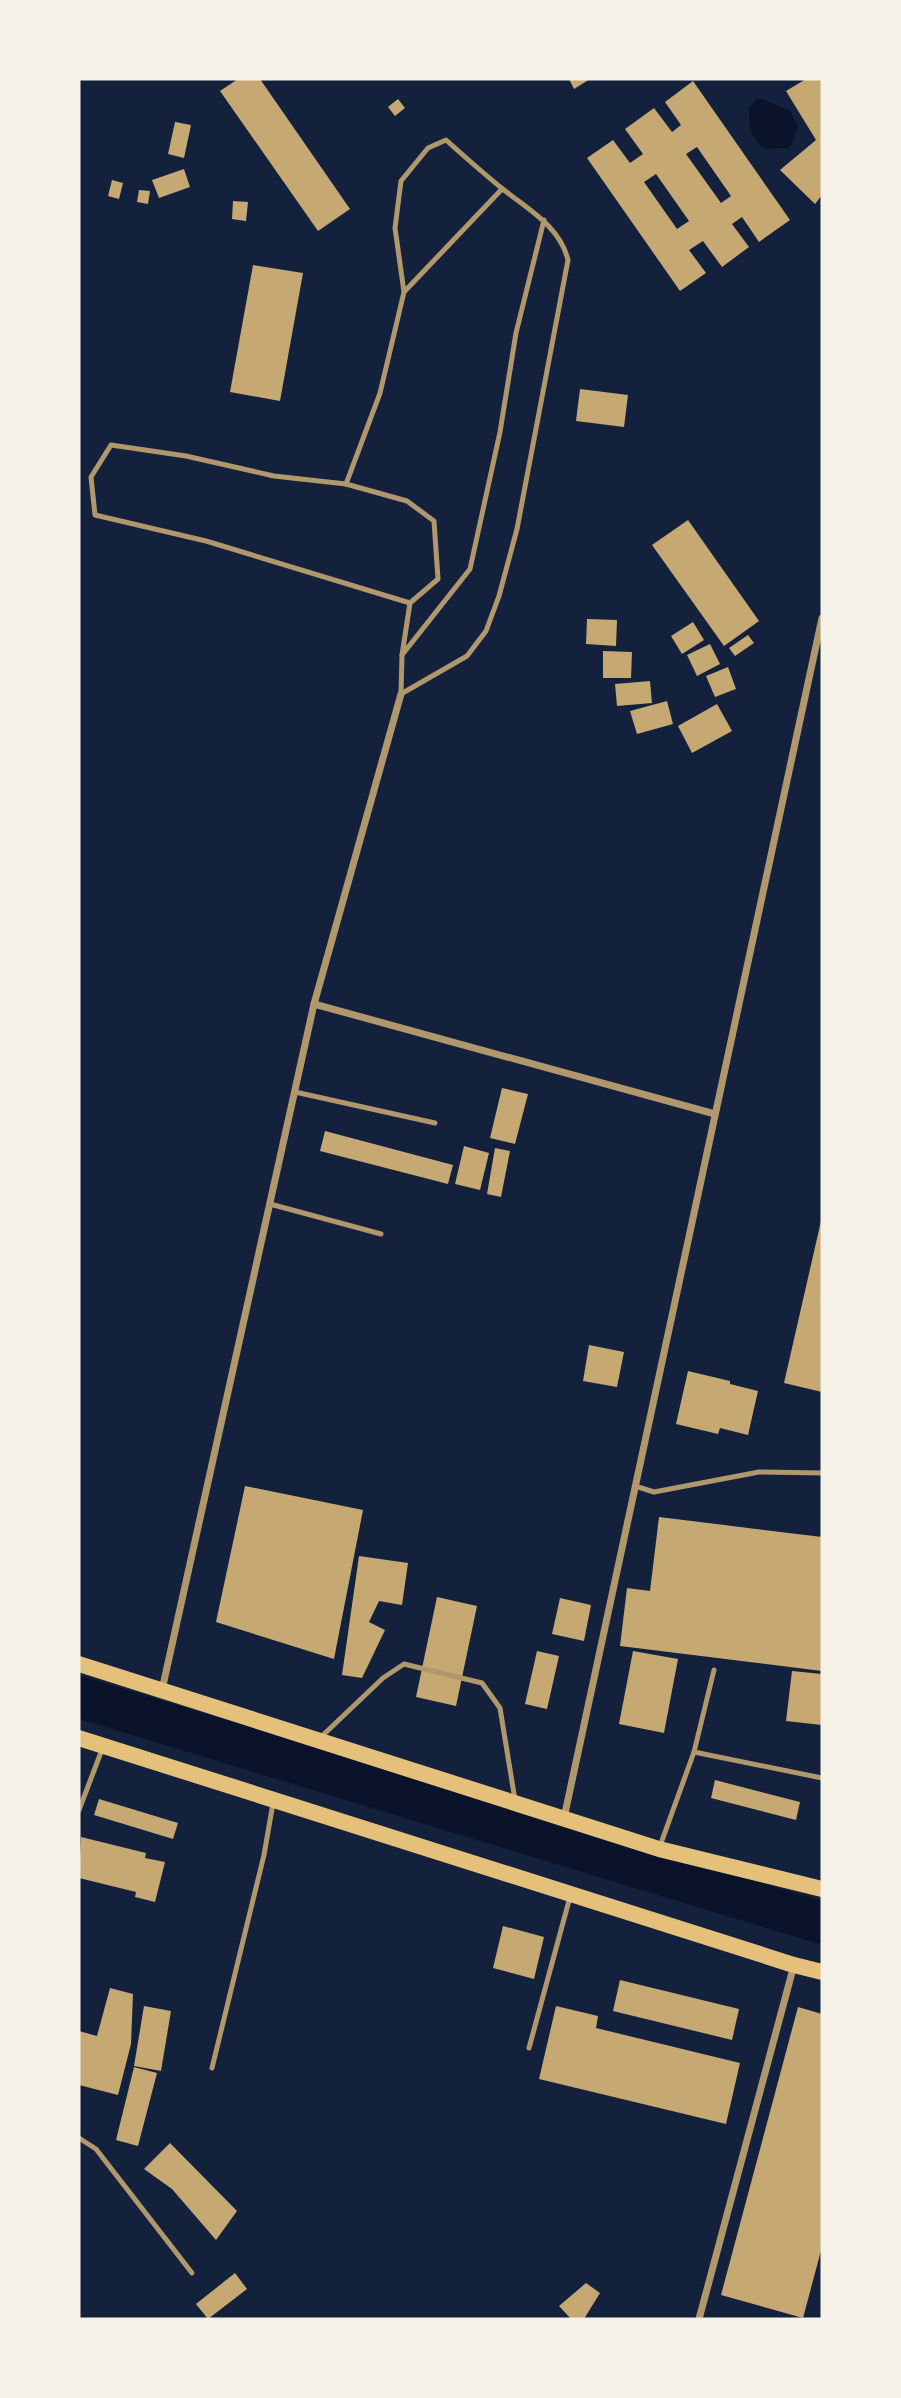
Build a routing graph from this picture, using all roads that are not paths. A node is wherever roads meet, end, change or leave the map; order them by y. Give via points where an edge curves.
1 (502, 189) junction
2 (544, 220) junction
3 (404, 292) junction
4 (346, 484) junction
5 (410, 603) junction
6 (822, 618) edge
7 (402, 655) junction
8 (401, 694) junction
9 (314, 1004) junction
10 (295, 1092) junction
11 (715, 1114) junction
12 (435, 1124) dead end
13 (270, 1204) junction
14 (381, 1234) dead end
15 (822, 1473) edge
16 (635, 1486) junction
17 (79, 1664) edge
18 (714, 1670) dead end
19 (162, 1691) junction
20 (79, 1738) edge
21 (318, 1740) junction
22 (103, 1746) junction
23 (694, 1752) junction
24 (822, 1778) edge
25 (274, 1800) junction
26 (515, 1804) junction
27 (79, 1810) edge
28 (564, 1819) junction
29 (659, 1849) junction
30 (822, 1889) edge
31 (571, 1894) junction
32 (794, 1965) junction
33 (822, 1972) edge
34 (528, 2048) dead end
35 (212, 2068) dead end
36 (79, 2138) edge
37 (192, 2273) dead end
38 (699, 2319) edge

1 - 2 lane
1 - 3 lane
1 - 3 lane via 446,140 428,148 401,181 395,228
2 - 7 lane via 516,333 470,569
2 - 8 lane via 564,246 568,260 517,529 499,596 486,631 467,656
3 - 4 lane via 380,393
4 - 5 lane via 407,502 434,521 438,579
4 - 5 lane via 274,476 111,445 91,477 95,515 206,541
5 - 7 lane
6 - 11 street
7 - 8 lane
8 - 9 street
9 - 10 street
9 - 11 street
10 - 12 lane
10 - 13 street
11 - 16 street
13 - 14 lane
13 - 19 street
15 - 16 lane via 759,1472 654,1492
16 - 28 street
17 - 19 highway
18 - 23 lane
19 - 21 highway
20 - 22 highway
21 - 26 highway
21 - 26 lane via 404,1664 482,1683 499,1708
22 - 25 highway
22 - 27 lane
23 - 24 lane
23 - 29 lane
25 - 31 highway
25 - 35 lane
26 - 28 highway
28 - 29 highway
29 - 30 highway
31 - 32 highway
31 - 34 lane
32 - 33 highway
32 - 38 street
36 - 37 lane via 96,2149

